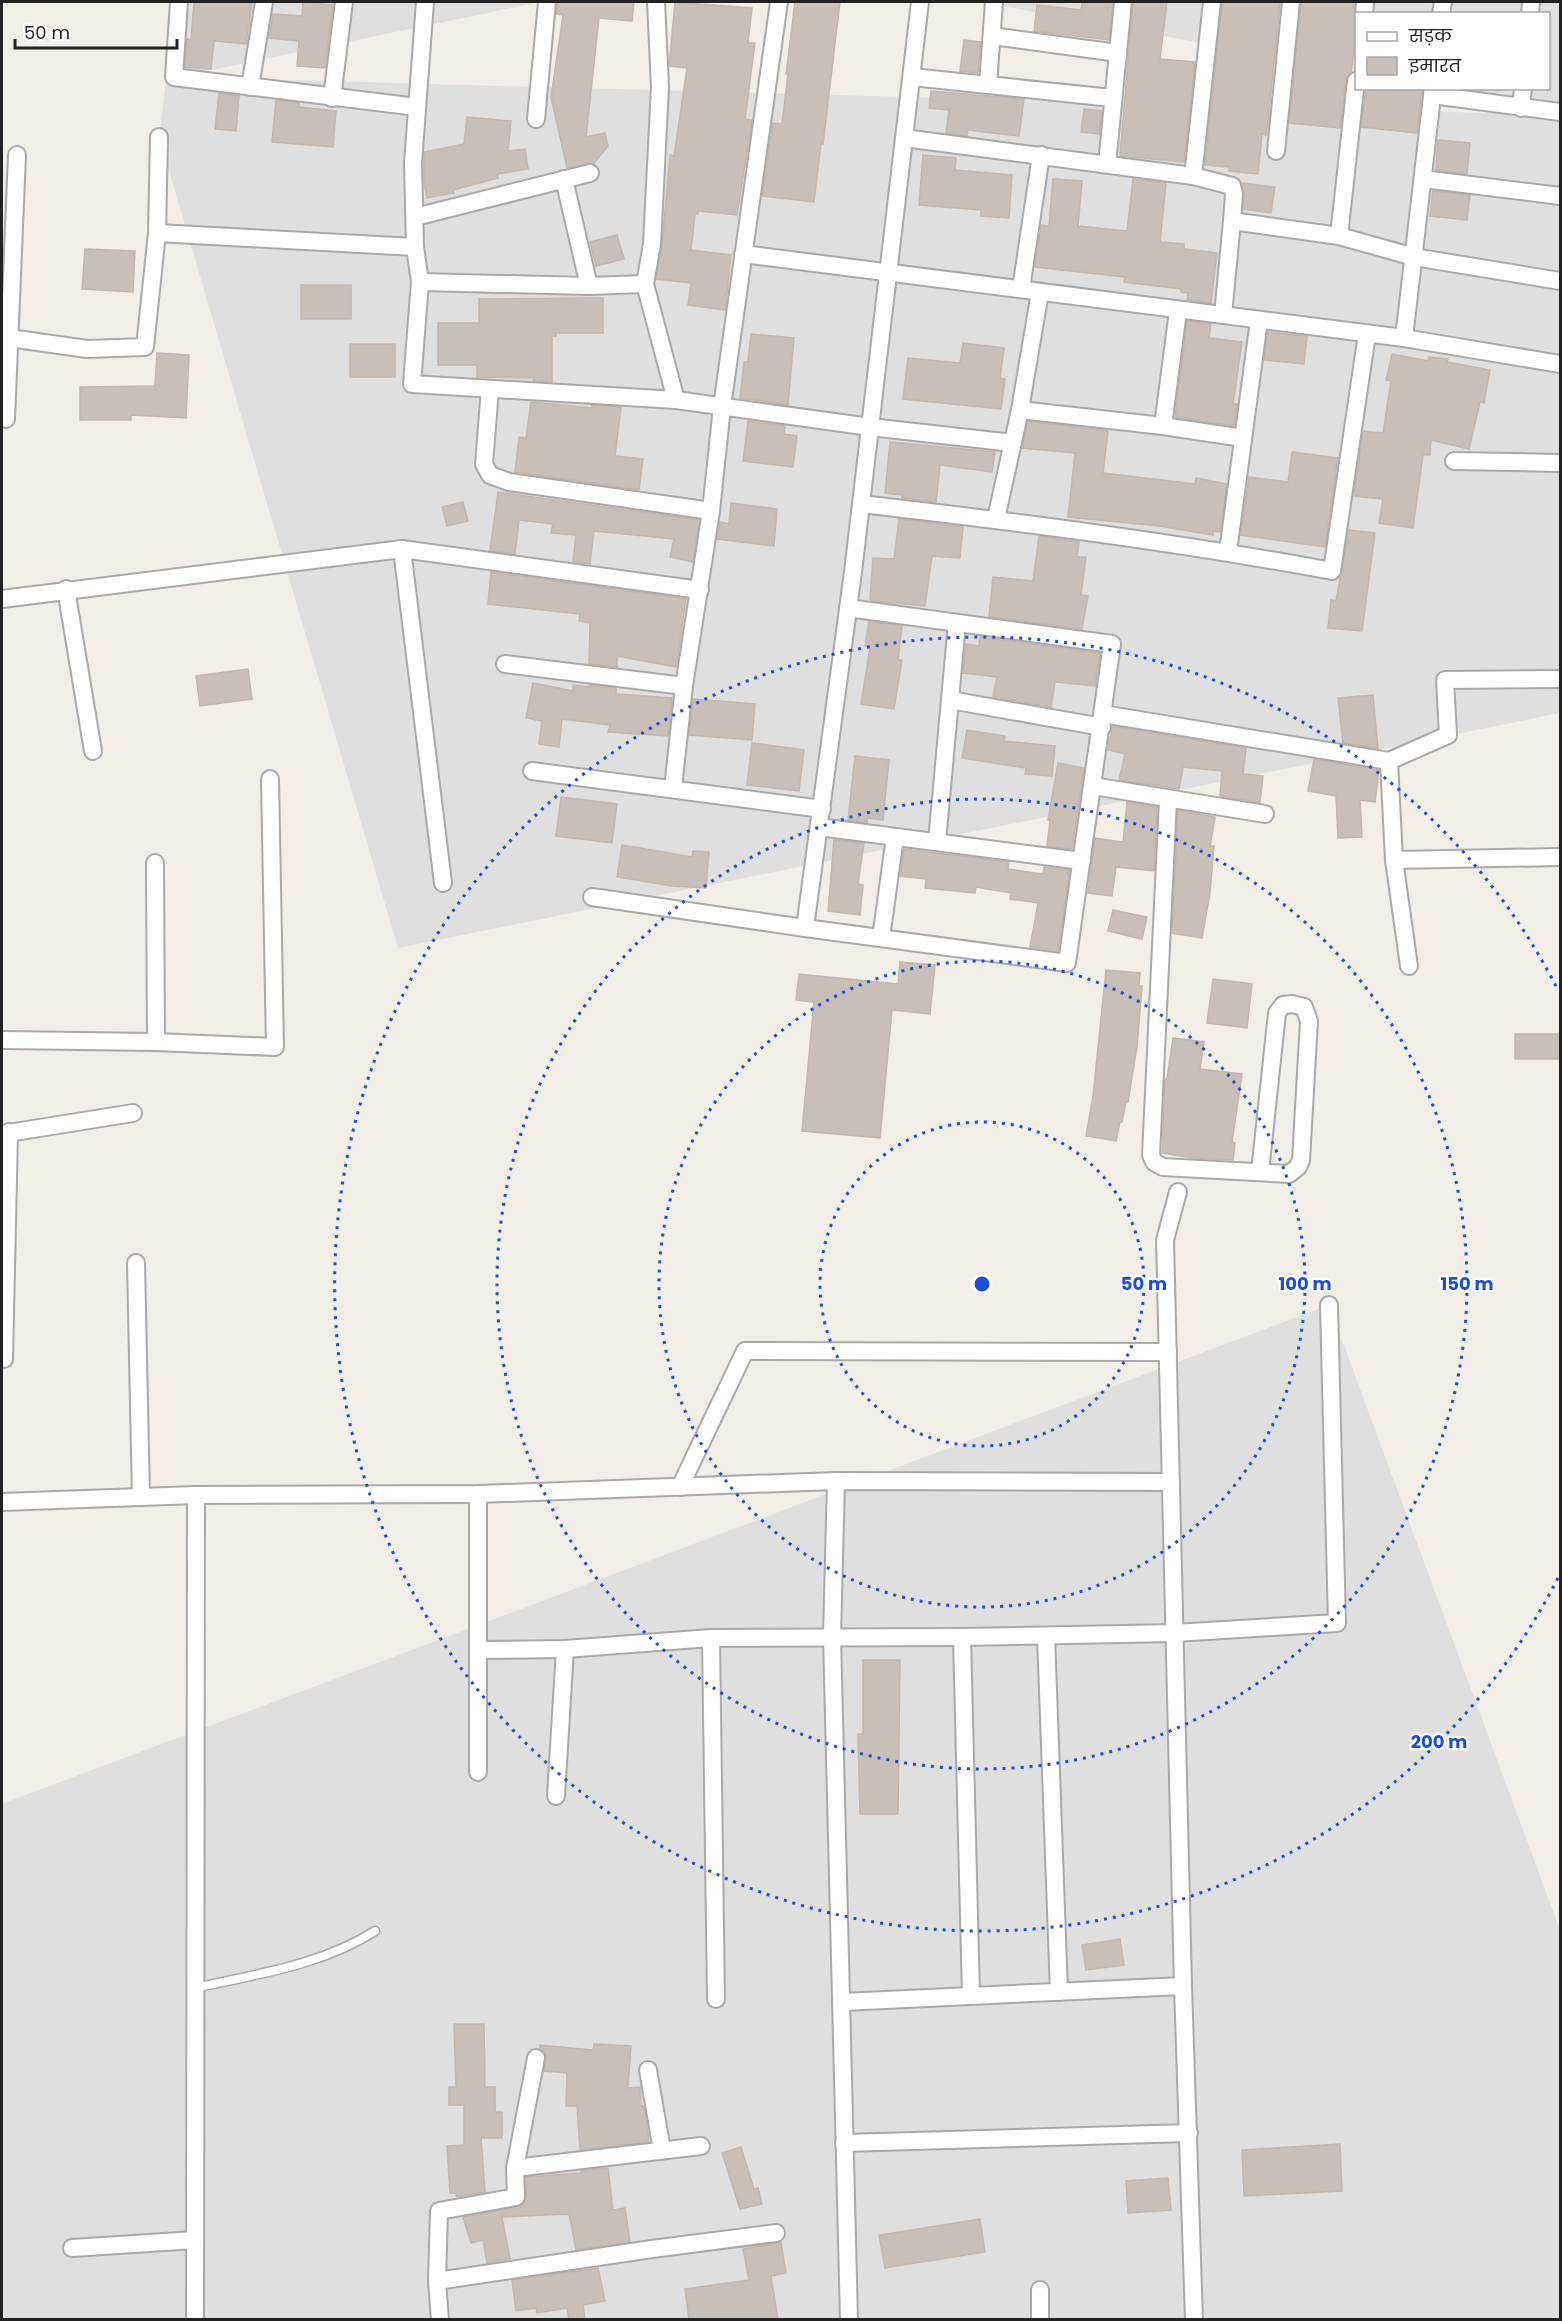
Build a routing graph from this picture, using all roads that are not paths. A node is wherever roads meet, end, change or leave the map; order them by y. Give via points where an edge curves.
1 (180, 2) edge
2 (264, 2) edge
3 (344, 2) edge
4 (425, 2) edge
5 (544, 2) edge
6 (656, 2) edge
7 (779, 2) edge
8 (920, 2) edge
9 (994, 2) edge
10 (1123, 2) edge
11 (1212, 2) edge
12 (1291, 2) edge
13 (992, 36) junction
14 (1118, 53) junction
15 (912, 77) junction
16 (988, 84) junction
17 (250, 87) junction
18 (1355, 90) edge
19 (1523, 90) edge
20 (1432, 92) edge
21 (332, 98) junction
22 (1112, 98) junction
23 (417, 107) junction
24 (1521, 108) junction
25 (1560, 112) edge
26 (536, 119) dead end
27 (159, 137) dead end
28 (904, 138) junction
29 (1276, 151) dead end
30 (17, 155) dead end
31 (1041, 155) junction
32 (1107, 164) junction
33 (590, 173) dead end
34 (1193, 176) junction
35 (564, 179) junction
36 (1423, 179) junction
37 (1560, 196) edge
38 (415, 217) junction
39 (1233, 221) junction
40 (157, 233) junction
41 (1339, 236) junction
42 (416, 247) junction
43 (743, 254) junction
44 (1414, 257) junction
45 (888, 271) junction
46 (1560, 281) edge
47 (420, 282) junction
48 (645, 284) junction
49 (589, 286) junction
50 (1021, 289) junction
51 (1040, 292) junction
52 (1178, 311) junction
53 (1223, 315) junction
54 (1259, 320) junction
55 (1367, 334) junction
56 (5, 338) edge
57 (1404, 338) junction
58 (1560, 364) edge
59 (490, 389) junction
60 (676, 400) junction
61 (722, 407) junction
62 (1020, 410) junction
63 (6, 419) dead end
64 (1163, 426) junction
65 (870, 427) junction
66 (1243, 438) junction
67 (1013, 443) junction
68 (1454, 461) dead end
69 (1560, 464) edge
70 (861, 504) junction
71 (711, 511) junction
72 (996, 519) junction
73 (402, 549) junction
74 (1228, 552) junction
75 (66, 589) junction
76 (700, 590) junction
77 (2, 599) edge
78 (848, 608) junction
79 (957, 623) junction
80 (505, 664) dead end
81 (1560, 679) edge
82 (684, 686) junction
83 (950, 700) junction
84 (1103, 720) junction
85 (93, 751) dead end
86 (1389, 761) junction
87 (532, 771) dead end
88 (270, 779) dead end
89 (1093, 786) junction
90 (673, 789) junction
91 (1168, 800) junction
92 (822, 809) junction
93 (1265, 814) dead end
94 (819, 827) junction
95 (895, 837) junction
96 (937, 842) junction
97 (1560, 857) edge
98 (1394, 860) junction
99 (1082, 861) junction
100 (155, 863) dead end
101 (443, 883) dead end
102 (592, 897) dead end
103 (805, 928) junction
104 (880, 938) junction
105 (1409, 966) dead end
106 (2, 1040) edge
107 (156, 1042) junction
108 (133, 1113) dead end
109 (5, 1133) edge
110 (1260, 1172) junction
111 (1178, 1192) dead end
112 (135, 1263) dead end
113 (1329, 1305) dead end
114 (1168, 1352) junction
115 (4, 1359) dead end
116 (836, 1481) junction
117 (1171, 1482) junction
118 (680, 1487) junction
119 (478, 1494) junction
120 (196, 1495) junction
121 (141, 1497) junction
122 (2, 1502) edge
123 (1175, 1633) junction
124 (832, 1636) junction
125 (1046, 1636) junction
126 (962, 1637) junction
127 (711, 1638) junction
128 (565, 1649) junction
129 (478, 1650) junction
130 (478, 1772) dead end
131 (556, 1796) dead end
132 (375, 1931) dead end
133 (1183, 1986) junction
134 (195, 1988) junction
135 (1059, 1992) junction
136 (971, 1996) junction
137 (716, 1999) dead end
138 (843, 2002) junction
139 (536, 2058) dead end
140 (648, 2070) dead end
141 (1189, 2133) junction
142 (844, 2143) junction
143 (701, 2146) dead end
144 (662, 2150) junction
145 (515, 2168) junction
146 (776, 2233) dead end
147 (195, 2240) junction
148 (72, 2247) dead end
149 (437, 2281) junction
150 (1040, 2289) dead end
151 (195, 2319) edge
152 (440, 2319) edge
153 (849, 2319) edge
154 (1040, 2319) edge
155 (1194, 2319) edge

1 - 17 street via 174,77
2 - 17 street
3 - 21 street
4 - 23 street
5 - 26 street
6 - 48 street via 660,87 652,244
7 - 43 street
8 - 15 street
9 - 13 street
10 - 14 street
11 - 34 street
12 - 29 street
13 - 14 street
13 - 16 street
14 - 22 street
15 - 16 street
15 - 28 street
16 - 22 street
17 - 21 street
18 - 41 street
19 - 24 street
20 - 24 street
20 - 36 street
21 - 23 street
22 - 32 street
23 - 38 street
24 - 25 street
27 - 40 street
28 - 31 street
28 - 45 street
30 - 56 street
31 - 32 street
31 - 50 street
32 - 34 street
33 - 35 street
34 - 39 street via 1232,186
35 - 38 street
35 - 49 street
36 - 37 street
36 - 44 street
38 - 42 street
39 - 41 street
39 - 53 street
40 - 42 street
40 - 56 street via 145,347 87,349
41 - 44 street
42 - 47 street
43 - 45 street
43 - 61 street
44 - 46 street
44 - 57 street
45 - 50 street
45 - 65 street
47 - 49 street
47 - 59 street via 411,384
48 - 49 street
48 - 60 street
50 - 51 street
51 - 52 street
51 - 62 street
52 - 53 street
52 - 64 street
53 - 54 street
54 - 55 street
54 - 66 street
55 - 57 street
55 - 74 street via 1332,571
56 - 63 street
57 - 58 street
59 - 60 street
59 - 71 street via 484,464 490,475 509,482
60 - 61 street
61 - 65 street
61 - 71 street
62 - 64 street
62 - 67 street
64 - 66 street
65 - 67 street
65 - 70 street
66 - 74 street
67 - 72 street
68 - 69 street
70 - 72 street
70 - 78 street
71 - 76 street
72 - 74 street
73 - 75 street
73 - 76 street
73 - 101 street
75 - 77 street
75 - 85 street
76 - 82 street
78 - 79 street
78 - 92 street
79 - 83 street
79 - 84 street via 1112,644
80 - 82 street
81 - 86 street via 1444,680 1448,735
82 - 90 street
83 - 84 street
83 - 96 street
84 - 86 street
84 - 89 street
86 - 98 street
87 - 90 street
88 - 107 street via 275,1047
89 - 91 street
89 - 99 street
90 - 92 street
91 - 93 street
91 - 110 street via 1151,1155 1163,1167
92 - 94 street
94 - 95 street
94 - 103 street
95 - 96 street
95 - 104 street
96 - 99 street
97 - 98 street
98 - 105 street
99 - 104 street via 1067,963
100 - 107 street
102 - 103 street
103 - 104 street
106 - 107 street
108 - 109 street
109 - 115 street
110 - 110 street via 1277,1013 1283,1005 1292,1004 1304,1007 1309,1021 1301,1160 1289,1174
111 - 114 street via 1165,1240
112 - 121 street
113 - 123 street via 1337,1623
114 - 117 street
114 - 118 street via 745,1351
116 - 117 street
116 - 118 street
116 - 124 street
117 - 123 street
118 - 119 street
119 - 120 street
119 - 129 street
120 - 121 street
120 - 134 street
121 - 122 street
123 - 125 street
123 - 133 street
124 - 126 street
124 - 127 street
124 - 138 street
125 - 126 street
125 - 135 street
126 - 136 street
127 - 128 street
127 - 137 street
128 - 129 street
128 - 131 street
129 - 130 street
132 - 134 lane via 356,1943 299,1964
133 - 135 street
133 - 141 street
134 - 147 street
135 - 136 street
136 - 138 street
138 - 142 street
139 - 145 street
140 - 144 street
141 - 142 street
141 - 155 street
142 - 153 street
143 - 144 street
144 - 145 street
145 - 149 street via 516,2197 439,2211
146 - 149 street
147 - 148 street
147 - 151 street
149 - 152 street
150 - 154 street

